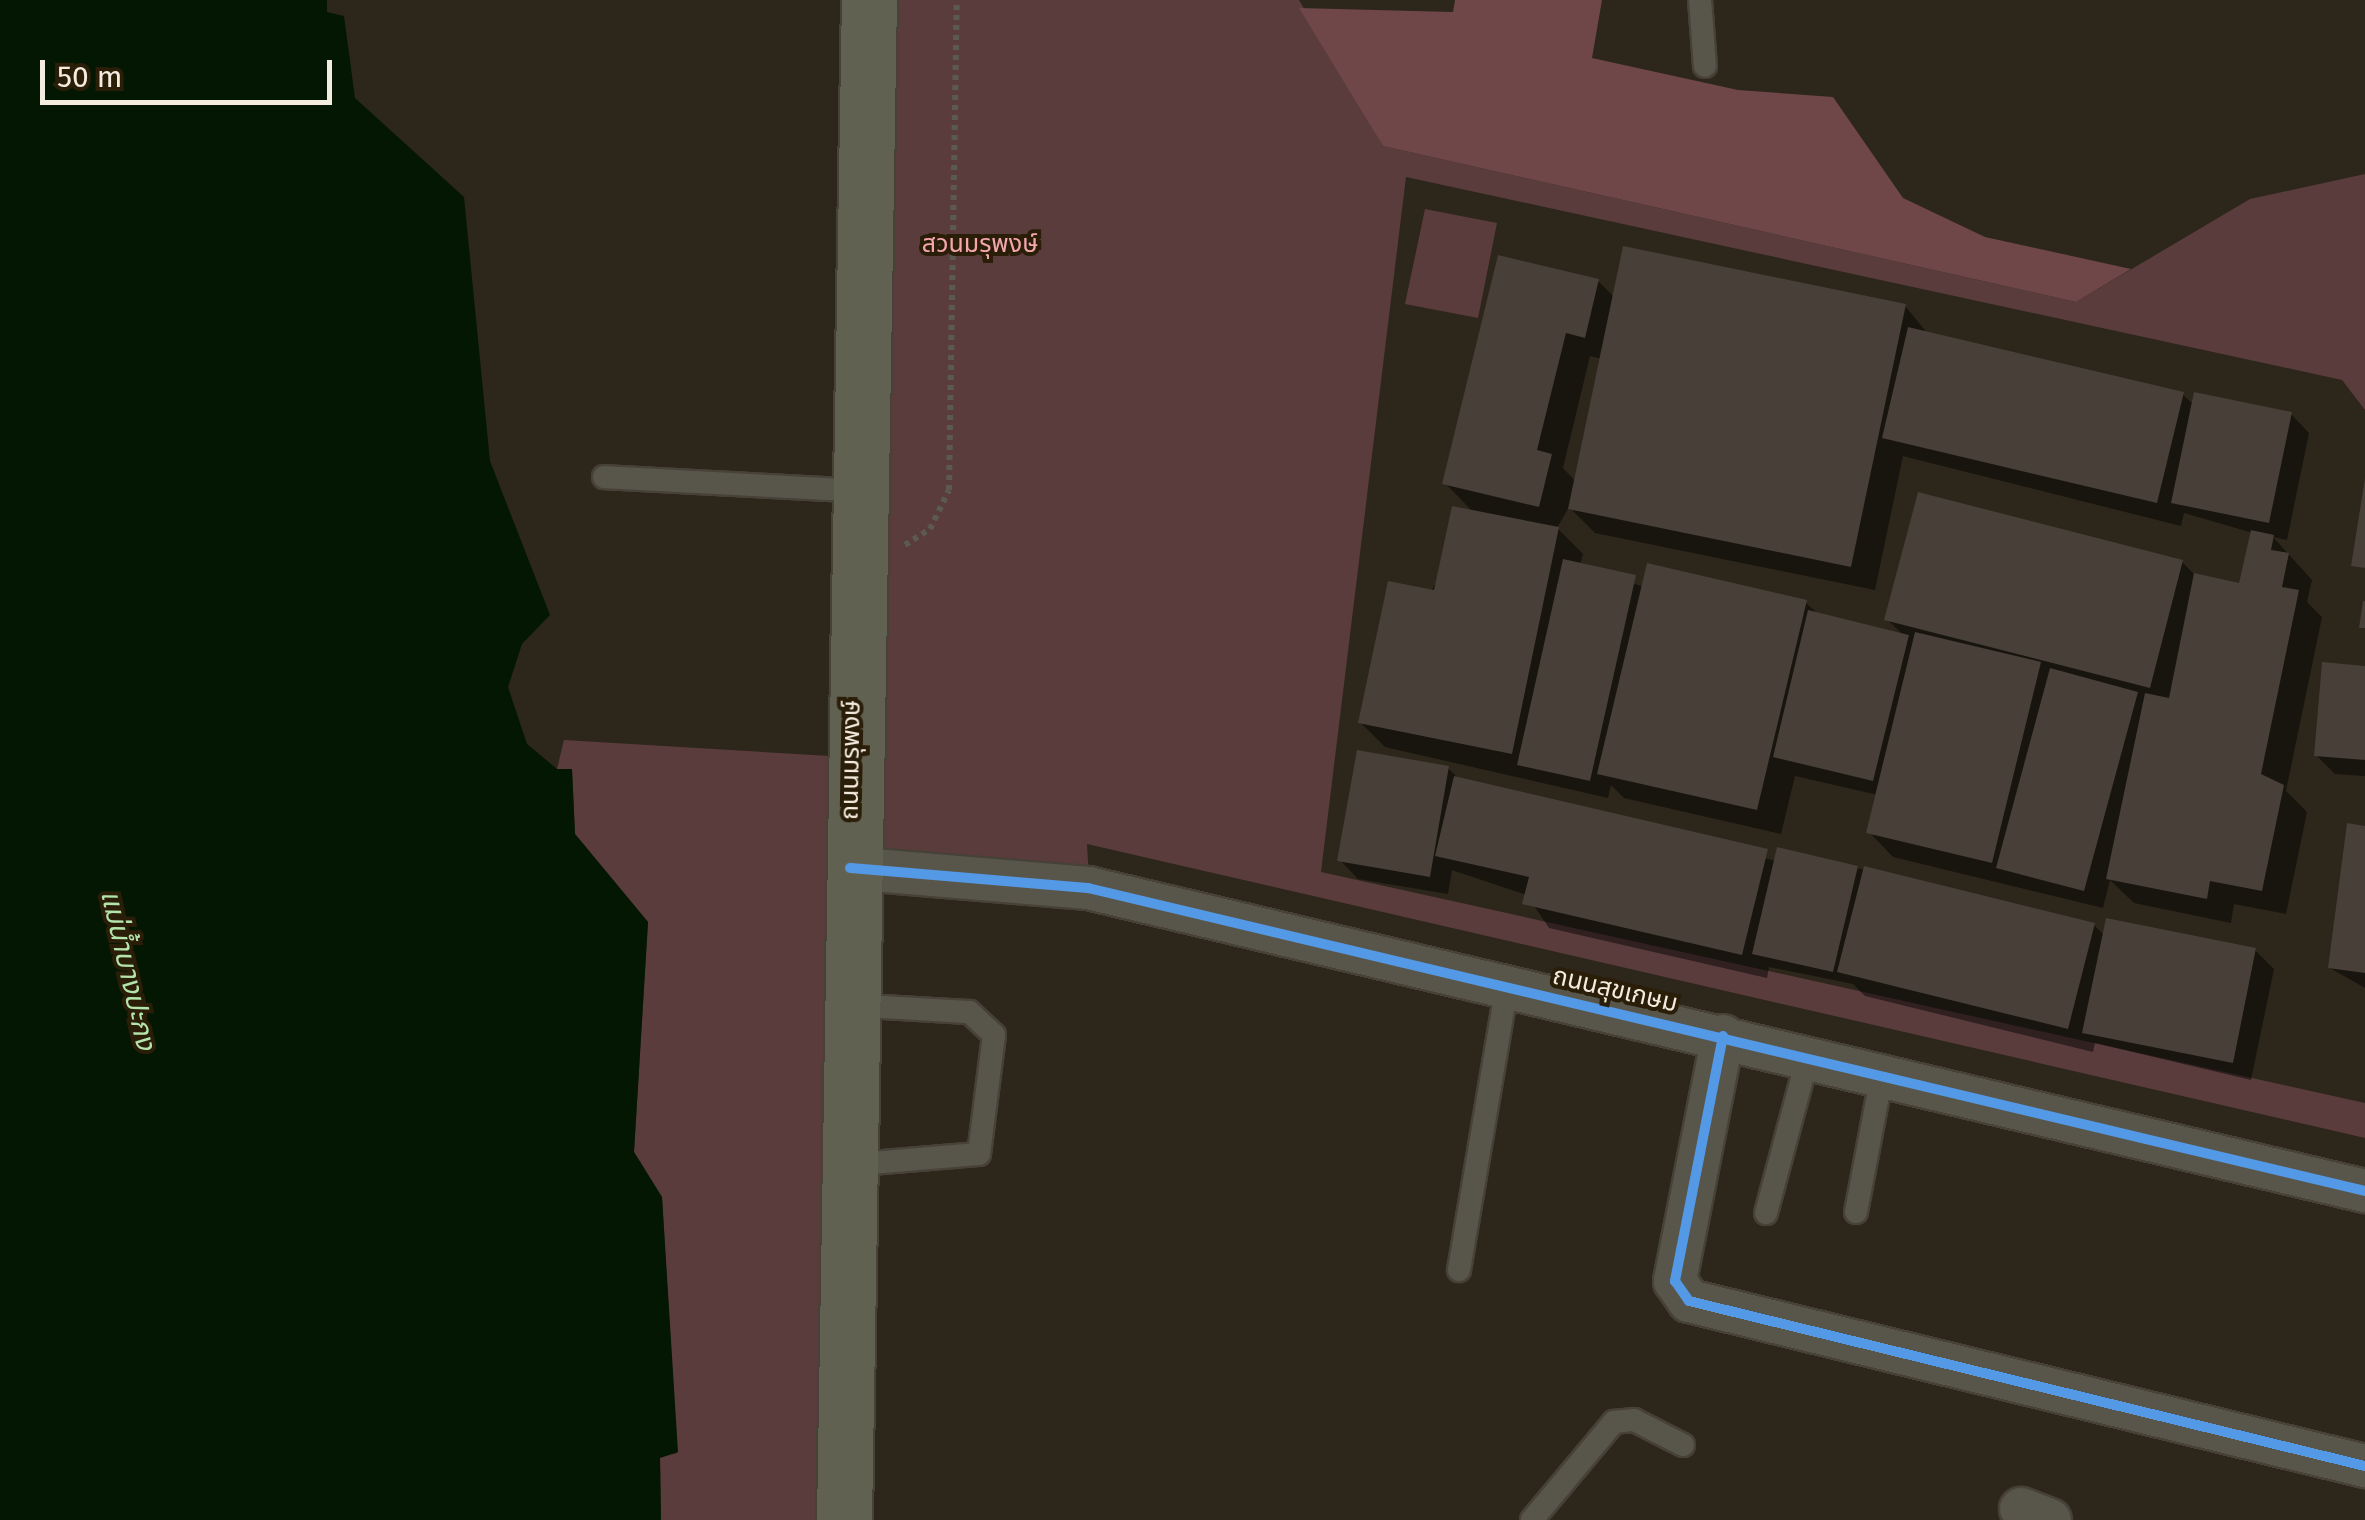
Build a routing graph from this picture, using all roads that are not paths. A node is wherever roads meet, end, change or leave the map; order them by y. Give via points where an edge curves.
1 (869, 0) edge
2 (1700, 0) edge
3 (1706, 66) dead end
4 (604, 477) dead end
5 (859, 491) junction
6 (850, 868) junction
7 (1507, 985) junction
8 (848, 1005) junction
9 (1723, 1036) junction
10 (1808, 1056) junction
11 (1882, 1075) junction
12 (847, 1166) junction
13 (2365, 1191) edge
14 (1856, 1212) dead end
15 (1766, 1213) dead end
16 (1459, 1270) dead end
17 (1683, 1445) dead end
18 (2365, 1466) edge
19 (844, 1520) edge
20 (1532, 1520) edge

1 - 5 main road, ถนนมรุพงษ์
2 - 3 lane
4 - 5 lane
5 - 6 main road, ถนนมรุพงษ์
6 - 7 street, ถนนสุขเกษม via 1088,888
6 - 8 main road, ถนนมรุพงษ์
7 - 9 street, ถนนสุขเกษม
7 - 16 lane
8 - 12 main road, ถนนมรุพงษ์
8 - 12 lane via 969,1012 994,1035 979,1154
9 - 10 street, ถนนสุขเกษม
9 - 18 street via 1675,1281 1689,1302
10 - 11 street, ถนนสุขเกษม
10 - 15 lane
11 - 13 street, ถนนสุขเกษม
11 - 14 lane
12 - 19 main road, ถนนมรุพงษ์
17 - 20 lane via 1634,1420 1614,1422

